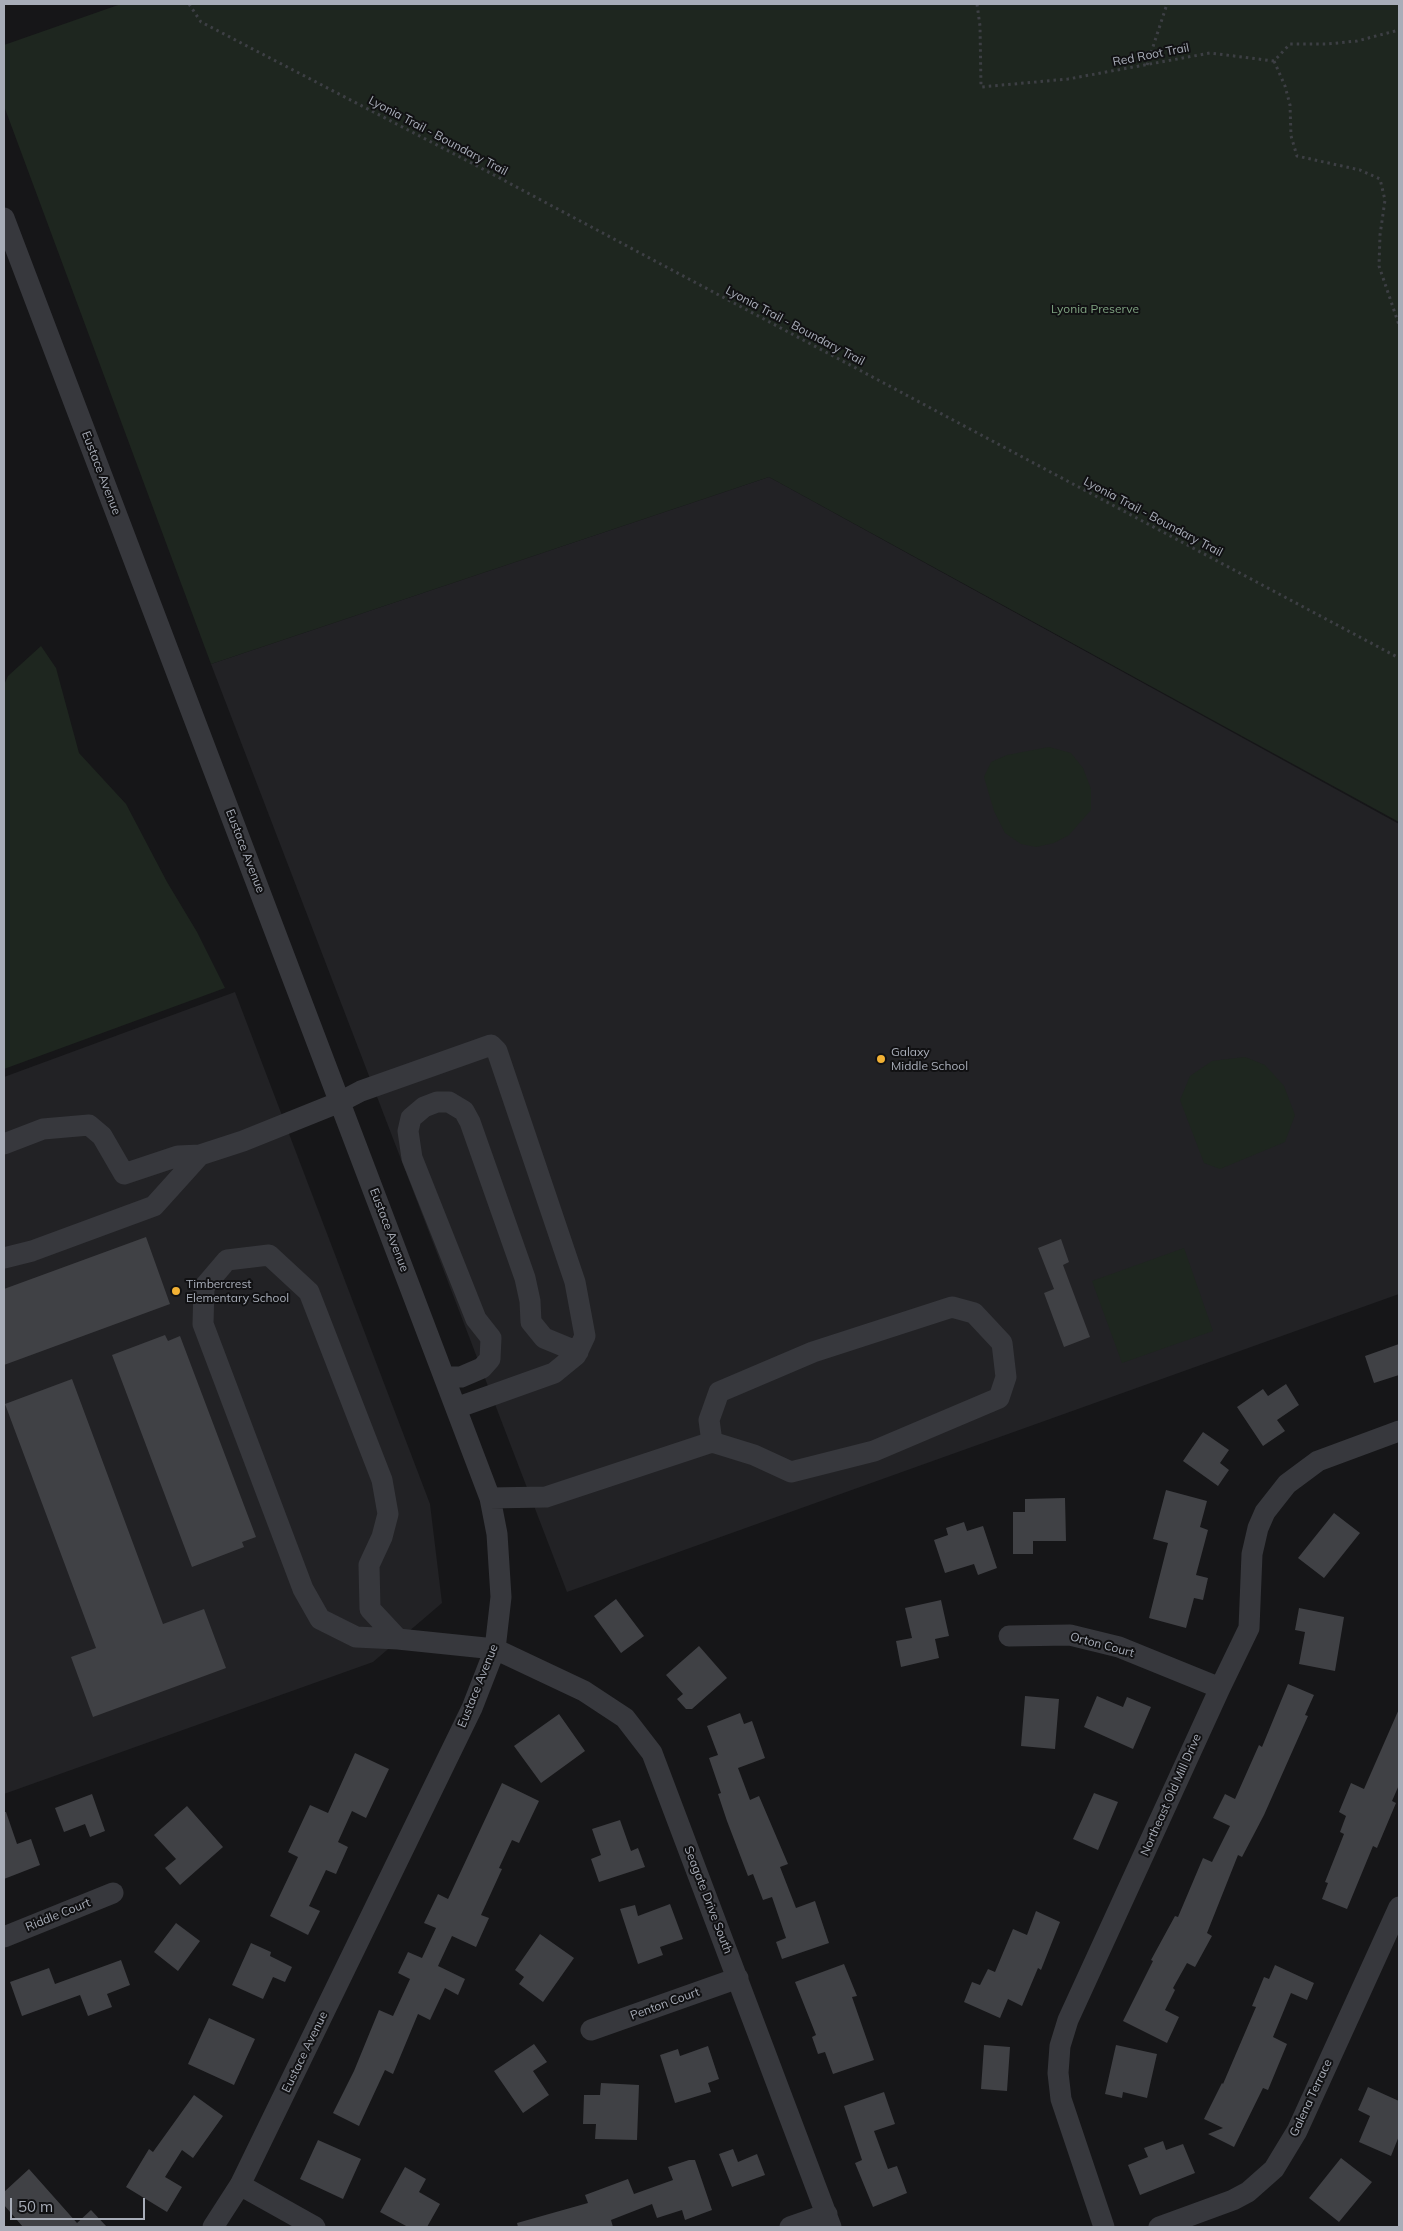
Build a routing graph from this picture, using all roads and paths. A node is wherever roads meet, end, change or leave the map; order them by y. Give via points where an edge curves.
1 (190, 4) edge
2 (976, 4) edge
3 (1167, 4) edge
4 (1399, 30) edge
5 (1274, 61) junction
6 (1147, 66) junction
7 (4, 218) edge
8 (1399, 325) edge
9 (1399, 658) edge
10 (340, 1102) junction
11 (4, 1144) edge
12 (200, 1155) junction
13 (4, 1258) edge
14 (578, 1352) junction
15 (444, 1377) junction
16 (456, 1408) junction
17 (1399, 1431) edge
18 (712, 1442) junction
19 (490, 1498) junction
20 (1009, 1636) dead end
21 (398, 1639) junction
22 (495, 1649) junction
23 (1220, 1688) junction
24 (113, 1893) dead end
25 (1399, 1907) edge
26 (4, 1937) edge
27 (738, 1978) junction
28 (591, 2030) dead end
29 (240, 2185) junction
30 (829, 2221) edge
31 (213, 2227) edge
32 (315, 2227) edge
33 (790, 2227) edge
34 (1104, 2227) edge
35 (1160, 2227) edge

1 - 9 path, Lyonia Trail - Boundary Trail via 201,22 488,171
2 - 6 path, Red Root Trail via 980,26 981,87 1068,79
3 - 6 path
4 - 5 path via 1327,44 1290,44
5 - 6 path, Red Root Trail via 1210,53
5 - 8 path via 1290,105 1291,136 1297,156 1360,170 1380,179 1385,200 1379,266
7 - 10 street, Eustace Avenue
10 - 12 street
10 - 14 street via 361,1091 483,1046 490,1045 497,1051 575,1282 585,1336
10 - 15 street, Eustace Avenue
11 - 12 street via 43,1129 89,1125 102,1136 124,1174 178,1156
12 - 13 street via 154,1206 32,1251
14 - 15 street via 544,1338 531,1322 525,1278 470,1122 464,1111 449,1102 437,1102 424,1107 411,1118 408,1131 412,1158 476,1319 491,1338 490,1359 482,1368 461,1377
14 - 16 street via 554,1373
15 - 16 street, Eustace Avenue
16 - 19 street, Eustace Avenue
17 - 23 street, Northeast Old Mill Drive via 1318,1461 1301,1471 1272,1501 1258,1528 1252,1554 1250,1628
18 - 18 street via 754,1455 791,1472 874,1452 1000,1398 1006,1377 1002,1342 974,1313 952,1307 813,1352 719,1392 709,1420
18 - 19 street via 546,1498
19 - 22 street, Eustace Avenue via 497,1534 501,1597
20 - 23 street, Orton Court via 1070,1635 1120,1647
21 - 21 street, Seagate Drive South via 370,1609 369,1565 388,1514 382,1480 309,1292 269,1255 227,1260 204,1286 203,1324 303,1589 320,1619 356,1637
21 - 22 street, Seagate Drive South
22 - 27 street, Seagate Drive South via 592,1696 625,1718 652,1753
22 - 29 street, Eustace Avenue via 472,1708
23 - 34 street, Northeast Old Mill Drive via 1068,2020 1060,2046 1058,2073 1064,2113
24 - 26 street, Riddle Court
25 - 35 street, Galena Terrace via 1297,2131 1274,2169 1234,2200
27 - 28 street, Penton Court
27 - 30 street, Seagate Drive South
29 - 31 street, Eustace Avenue
29 - 32 street
30 - 33 street

